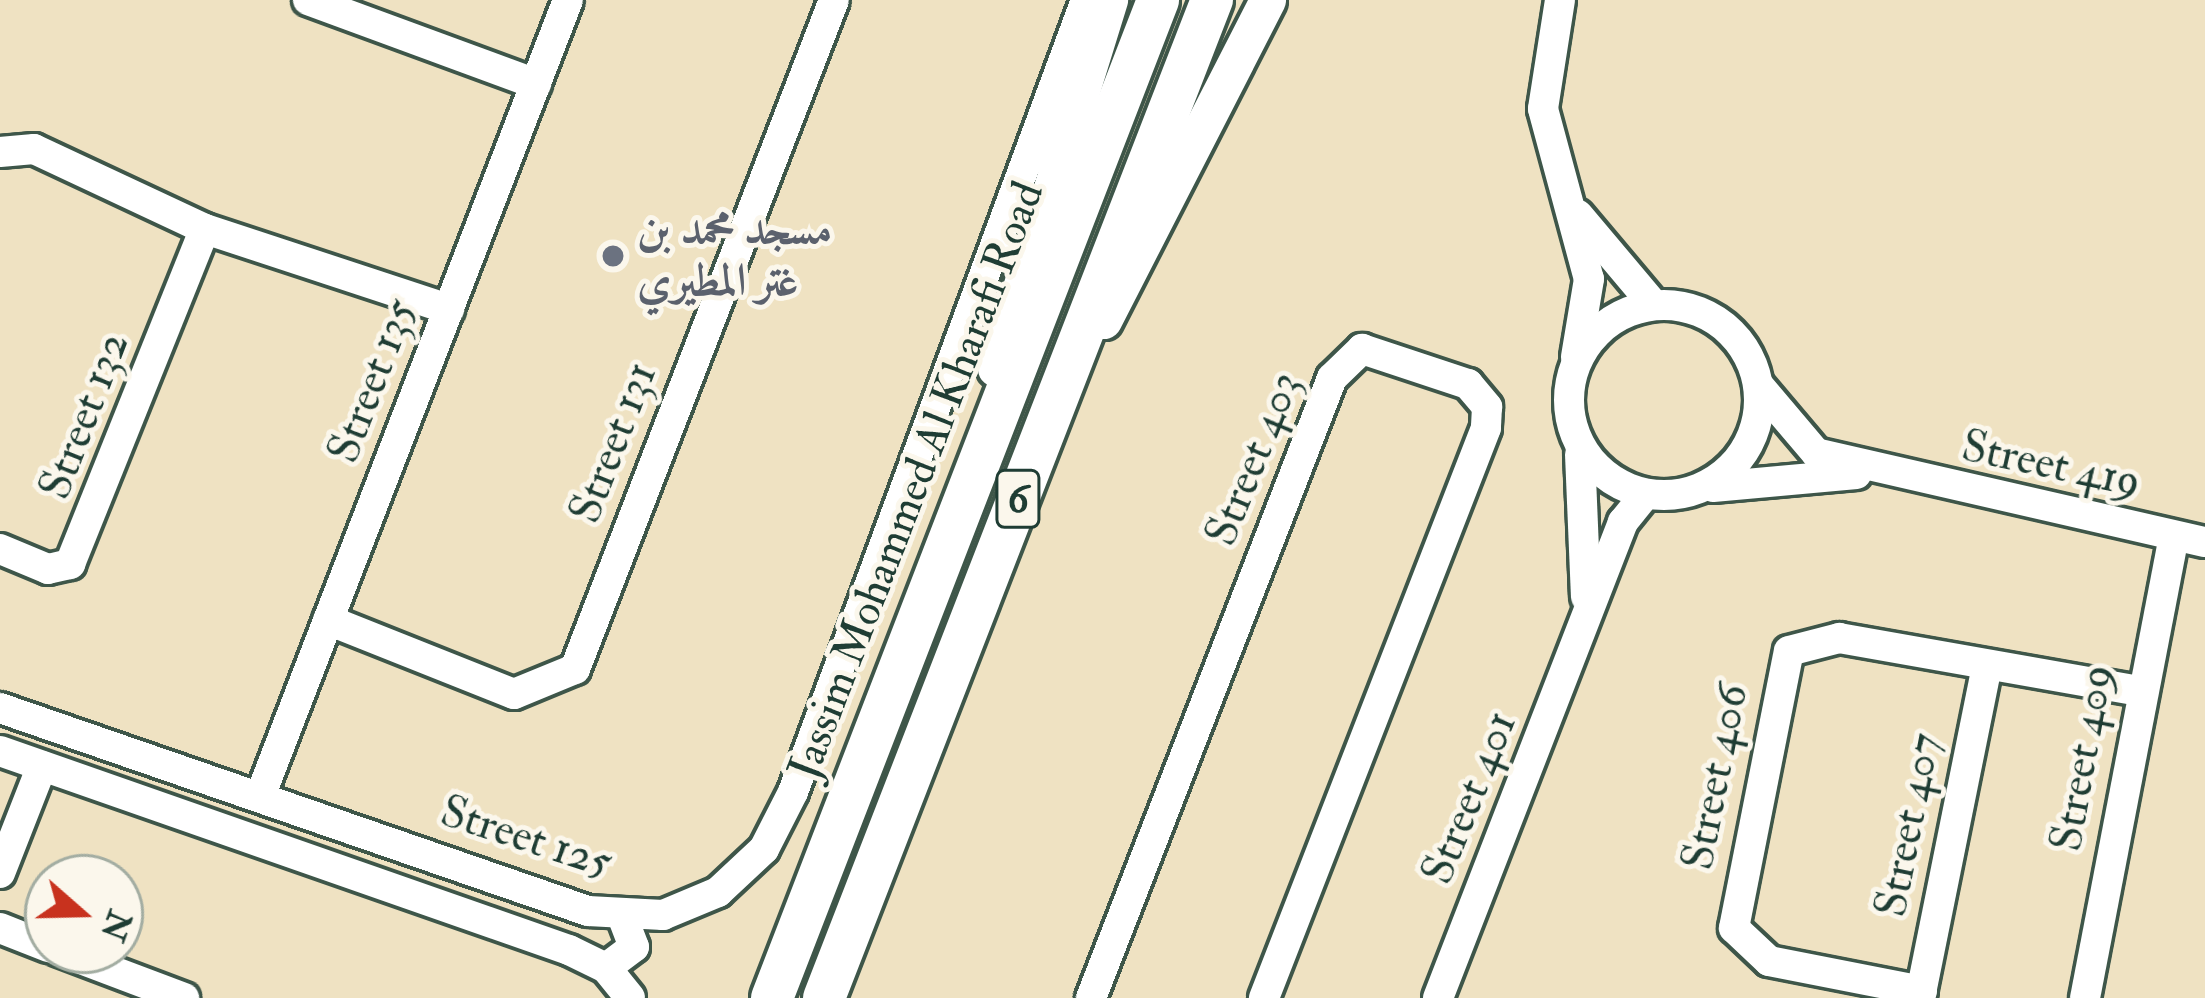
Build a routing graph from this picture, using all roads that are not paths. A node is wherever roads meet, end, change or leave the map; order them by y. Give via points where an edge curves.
1 (308, 0) edge
2 (568, 0) edge
3 (834, 0) edge
4 (1086, 0) edge
5 (1110, 0) edge
6 (1158, 0) edge
7 (1212, 0) edge
8 (1268, 0) edge
9 (1560, 0) edge
10 (536, 84) junction
11 (0, 152) edge
12 (1564, 195) junction
13 (205, 229) junction
14 (1652, 304) junction
15 (449, 309) junction
16 (1574, 364) junction
17 (1760, 387) junction
18 (1041, 441) junction
19 (1577, 442) junction
20 (1880, 474) junction
21 (1703, 489) junction
22 (1645, 495) junction
23 (2174, 536) junction
24 (2205, 542) edge
25 (0, 549) edge
26 (928, 594) junction
27 (328, 620) junction
28 (1584, 632) junction
29 (1986, 670) junction
30 (2139, 692) junction
31 (0, 708) edge
32 (0, 751) edge
33 (41, 766) junction
34 (261, 794) junction
35 (0, 873) edge
36 (622, 916) junction
37 (606, 968) junction
38 (108, 974) edge
39 (146, 992) edge
40 (1921, 994) edge
41 (184, 998) edge
42 (629, 998) edge
43 (772, 998) edge
44 (824, 998) edge
45 (1091, 998) edge
46 (1264, 998) edge
47 (1438, 998) edge
48 (2085, 998) edge

1 - 10 street
2 - 10 street, Street 135
3 - 27 street, Street 131 via 575,669 514,694
4 - 36 street, Street 125 via 773,830 718,892
5 - 26 main road
6 - 26 highway, Jassim Mohammed Al Kharafi Road / 6
7 - 18 highway, 6
8 - 18 main road
9 - 12 street via 1543,110
10 - 15 street, Street 135
11 - 13 street via 34,149
12 - 14 street
12 - 16 street via 1589,280
13 - 15 street
13 - 25 street, Street 132 via 78,551 48,568
14 - 16 street via 1593,335
14 - 17 street via 1723,324
15 - 27 street, Street 135
16 - 19 street
17 - 20 street, Street 419 via 1816,453
17 - 21 street via 1738,463
18 - 44 highway, 6
19 - 22 street via 1604,477
19 - 28 street, Street 401 via 1587,484
20 - 21 street, Street 419
20 - 23 street, Street 419
21 - 22 street
22 - 28 street, Street 401 via 1623,522
23 - 24 street, Street 419
23 - 30 street, Street 409
26 - 43 highway, Jassim Mohammed Al Kharafi Road / 6
27 - 34 street, Street 135
28 - 47 street, Street 401
29 - 30 street, Street 406
29 - 40 street, Street 407
29 - 40 street, Street 406 via 1811,641 1789,651 1765,729 1734,928 1744,948
30 - 48 street, Street 409
31 - 34 street, Street 125
32 - 33 street, Street 125
33 - 35 street
33 - 37 street, Street 125
34 - 36 street, Street 125
36 - 37 street via 634,947
37 - 42 street
38 - 39 street
39 - 41 street
45 - 46 street, Street 403 via 1332,378 1362,349 1468,384 1487,407 1486,428

